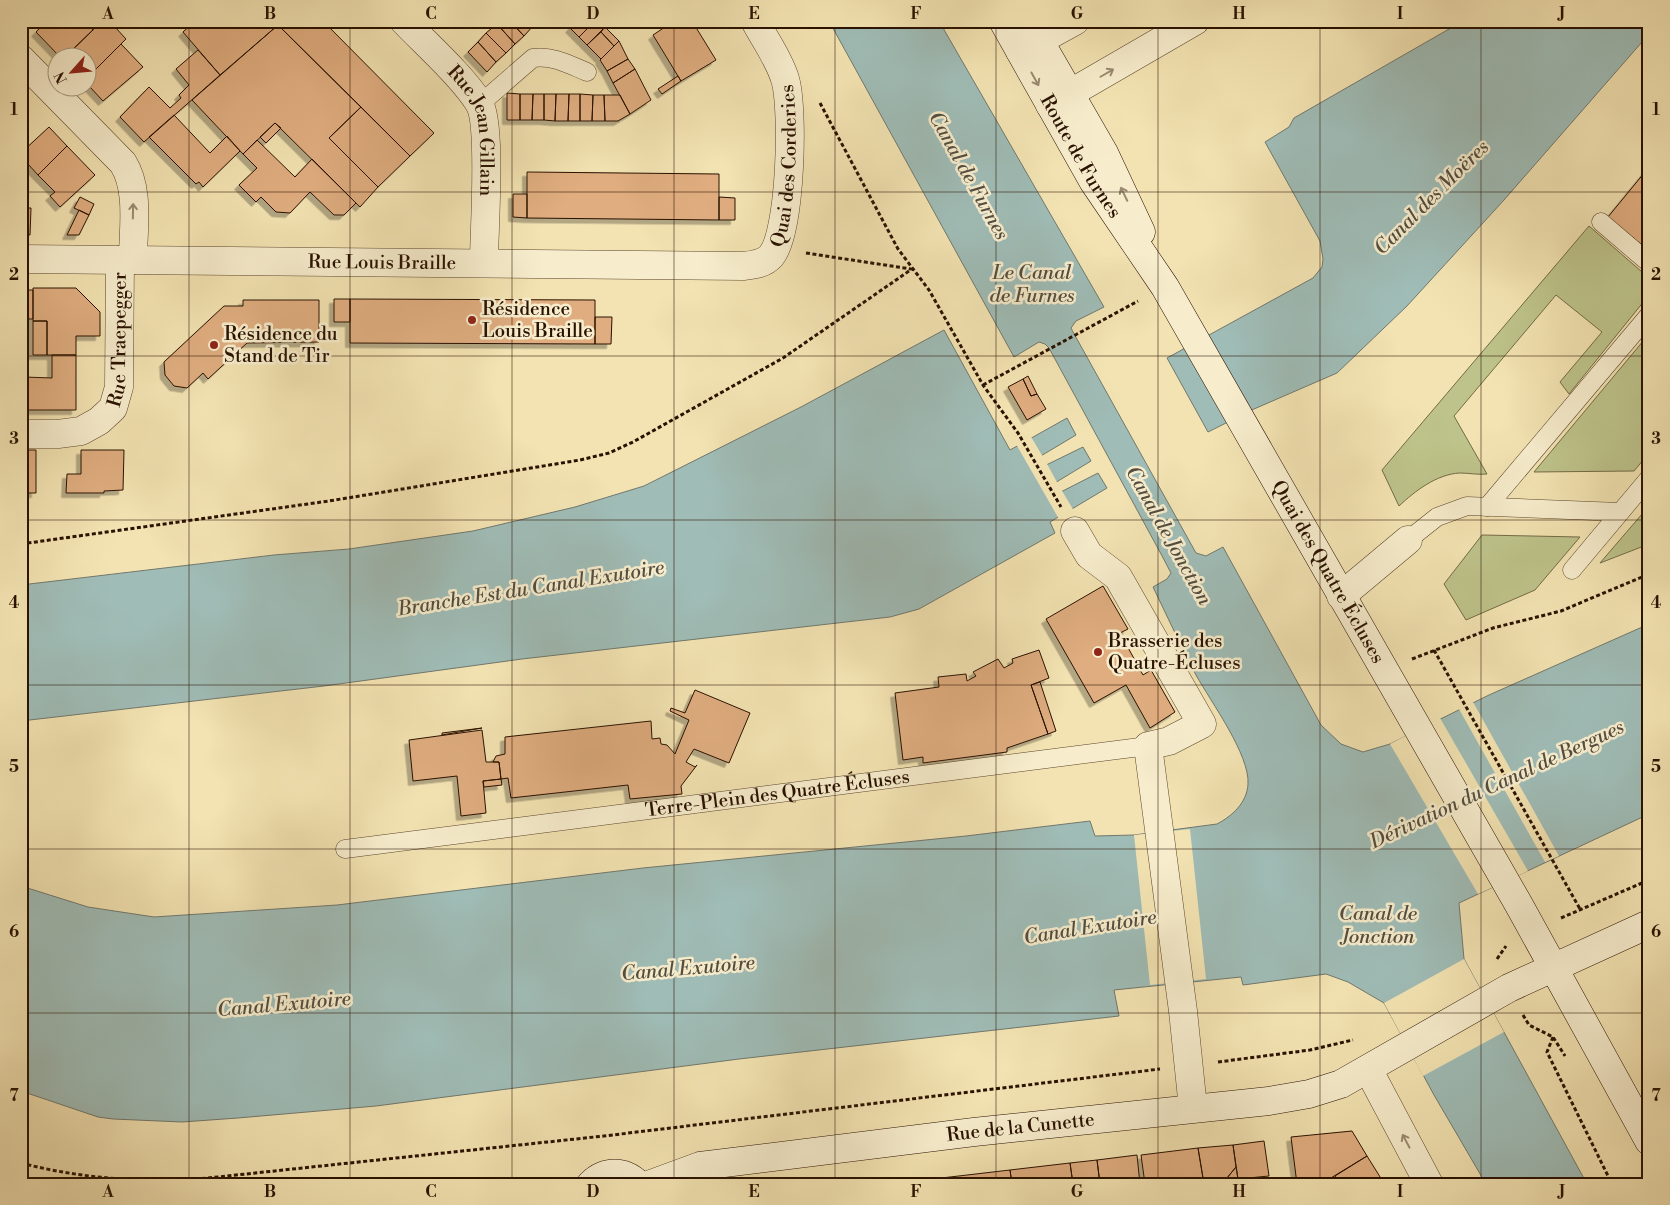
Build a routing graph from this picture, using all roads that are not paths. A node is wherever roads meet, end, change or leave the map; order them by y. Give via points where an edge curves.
1 (404, 21) edge
2 (755, 21) edge
3 (1003, 21) edge
4 (1075, 21) edge
5 (1195, 21) edge
6 (1029, 37) edge
7 (21, 59) edge
8 (587, 72) dead end
9 (1060, 100) junction
10 (480, 104) junction
11 (1600, 222) dead end
12 (21, 259) edge
13 (126, 260) junction
14 (484, 262) junction
15 (1649, 263) edge
16 (744, 266) joint
17 (1649, 315) edge
18 (1195, 341) joint
19 (21, 434) edge
20 (1648, 480) edge
21 (1487, 507) junction
22 (1620, 512) junction
23 (1075, 532) road end
24 (1408, 540) joint
25 (1572, 570) dead end
26 (1341, 596) junction
27 (1148, 746) junction
28 (344, 849) dead end
29 (1649, 924) edge
30 (1553, 966) junction
31 (1377, 1064) junction
32 (1193, 1108) junction
33 (1649, 1141) edge
34 (591, 1184) edge
35 (638, 1184) edge
36 (651, 1184) edge
37 (1429, 1184) edge

1 - 10 street, Rue Jean Gillain
2 - 16 street, Quai des Corderies via 779,65 788,91 790,139 783,223 776,248 764,261
3 - 6 street, Route de Furnes
4 - 6 street
9 -> 5 street
6 - 9 street, Route de Furnes
13 -> 7 street, Rue Traepegger via 133,196 129,173 123,163
8 - 10 lane via 548,57 533,58
9 - 18 street, Route de Furnes via 1124,192 1165,287
10 - 14 street, Rue Jean Gillain via 485,124
11 - 15 lane
12 - 13 street, Rue Louis Braille
13 - 14 street, Rue Louis Braille
13 - 19 street, Rue Traepegger via 119,387 113,408 99,421 80,431
14 - 16 street, Rue Louis Braille
17 - 21 lane
18 - 26 street, Quai des Quatre Écluses
20 - 22 lane
21 - 22 lane
21 - 24 lane via 1467,506 1449,511
22 - 25 lane
23 - 27 street via 1089,555 1118,577 1202,724 1169,742
24 - 26 street
26 - 30 street, Quai des Quatre Écluses
27 - 28 lane, Terre-Plein des Quatre Écluses
27 - 32 street
29 - 30 street, Rue de la Cunette
30 - 31 street, Rue de la Cunette
30 - 33 street
31 - 32 street, Rue de la Cunette via 1341,1084 1309,1094
37 -> 31 street
32 - 36 street, Rue de la Cunette via 700,1166
34 - 35 street via 604,1175 617,1173

